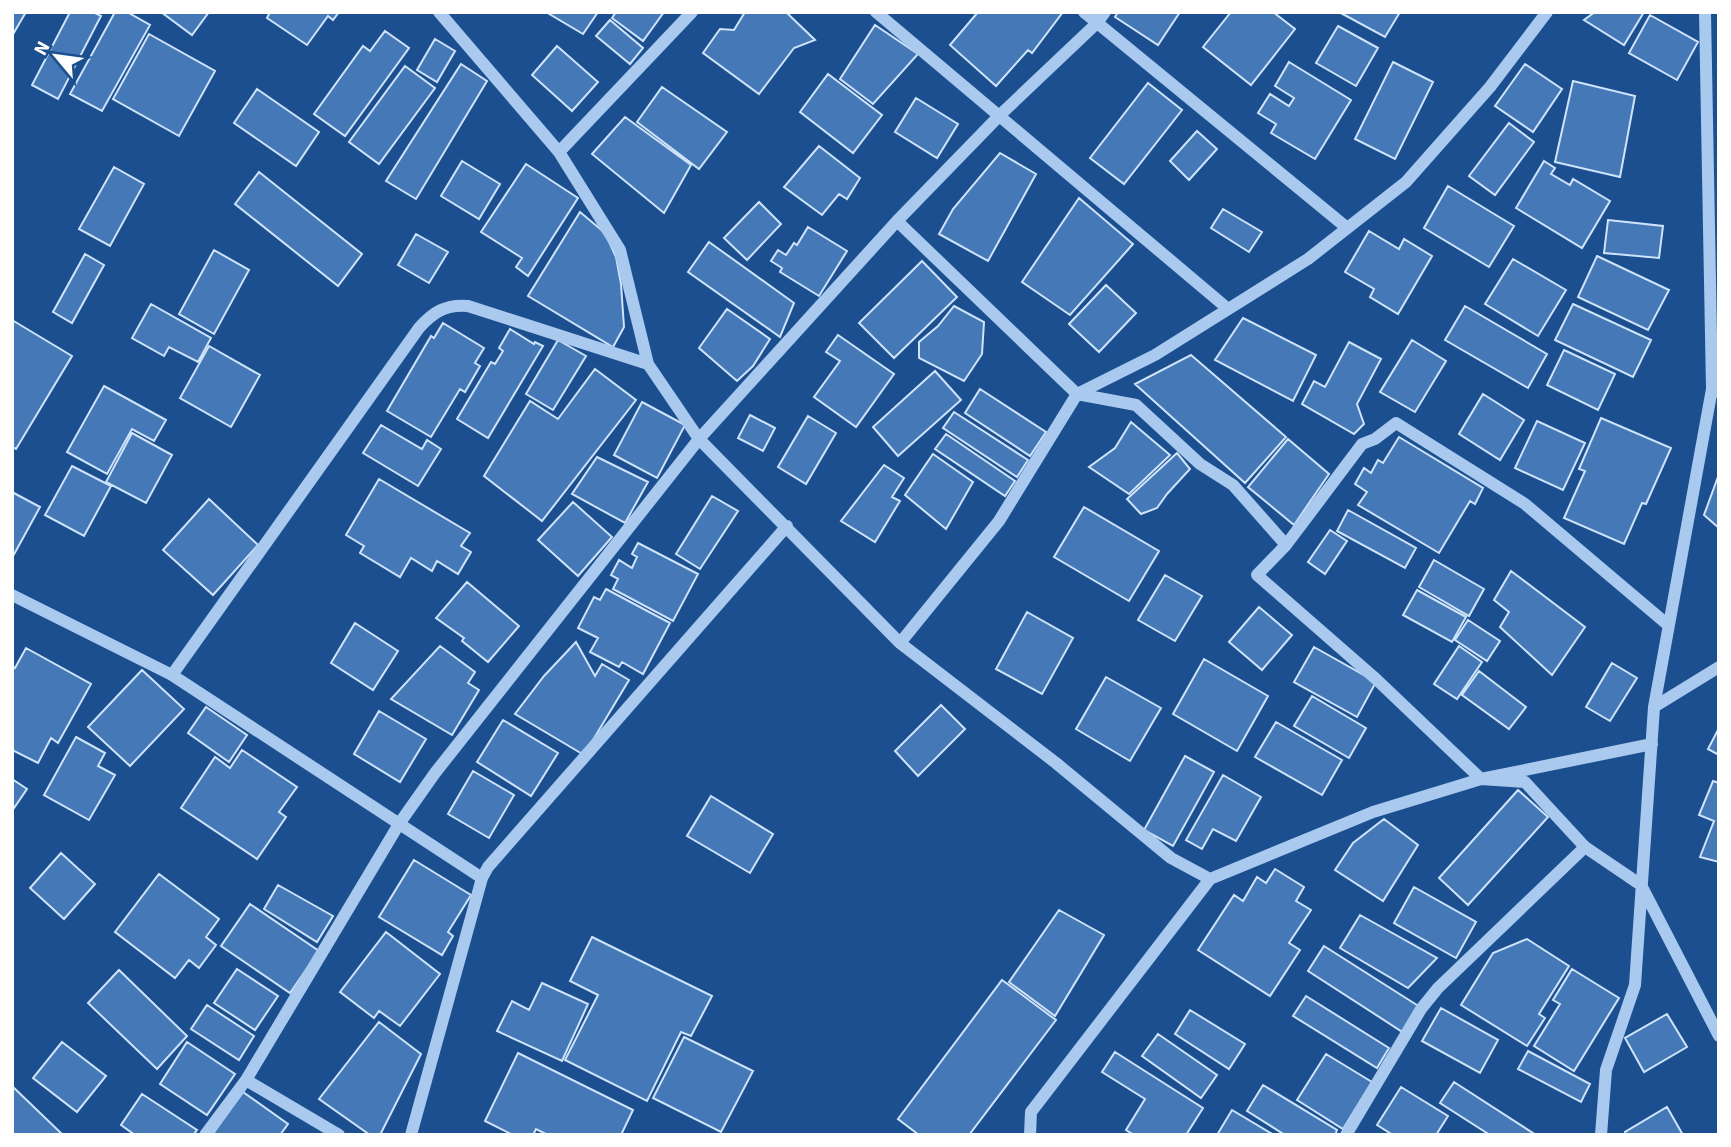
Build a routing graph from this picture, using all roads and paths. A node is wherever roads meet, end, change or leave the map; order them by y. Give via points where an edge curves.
1 (439, 12) edge
2 (692, 12) edge
3 (876, 12) edge
4 (1084, 12) edge
5 (1548, 12) edge
6 (1705, 12) edge
7 (1101, 18) edge
8 (1000, 116) junction
9 (559, 152) junction
10 (897, 221) junction
11 (1346, 227) junction
12 (1227, 308) junction
13 (648, 365) junction
14 (1716, 390) edge
15 (1077, 394) junction
16 (699, 439) junction
17 (787, 526) junction
18 (1286, 545) junction
19 (12, 595) edge
20 (1668, 625) junction
21 (900, 643) junction
22 (1719, 667) edge
23 (172, 675) junction
24 (1654, 708) junction
25 (1652, 744) junction
26 (1481, 779) junction
27 (399, 824) junction
28 (1585, 847) junction
29 (482, 878) junction
30 (1210, 878) junction
31 (1641, 885) junction
32 (1719, 1036) edge
33 (246, 1080) junction
34 (205, 1135) edge
35 (339, 1135) edge
36 (411, 1135) edge
37 (1030, 1135) edge
38 (1346, 1135) edge
39 (1601, 1135) edge

1 - 9 street
2 - 9 street
3 - 8 street
4 - 7 street
5 - 11 street via 1490,87 1406,181
6 - 14 street
7 - 8 street
7 - 11 street
8 - 10 street
8 - 12 street
9 - 13 street via 620,250
10 - 15 street
10 - 16 street
11 - 12 street via 1308,259
12 - 15 street via 1155,355
13 - 16 street
13 - 23 street via 468,306 439,310 419,328
14 - 20 street
15 - 18 street via 1136,405 1200,464 1233,485
15 - 21 street via 999,521
16 - 17 street
16 - 27 street via 453,747
17 - 21 street
17 - 29 street via 496,855
18 - 20 street via 1362,444 1396,423 1525,504
18 - 26 street via 1257,575
19 - 23 street
20 - 24 street
21 - 30 street via 1171,858
22 - 24 street
23 - 27 street
24 - 25 street
25 - 26 street
25 - 31 street
26 - 28 street via 1525,782
26 - 30 street via 1373,812
27 - 29 street
27 - 33 street
28 - 31 street
28 - 38 street via 1438,988
29 - 36 street
30 - 37 street via 1031,1112
31 - 32 street
31 - 39 street via 1634,985 1606,1070
33 - 34 street
33 - 35 street

